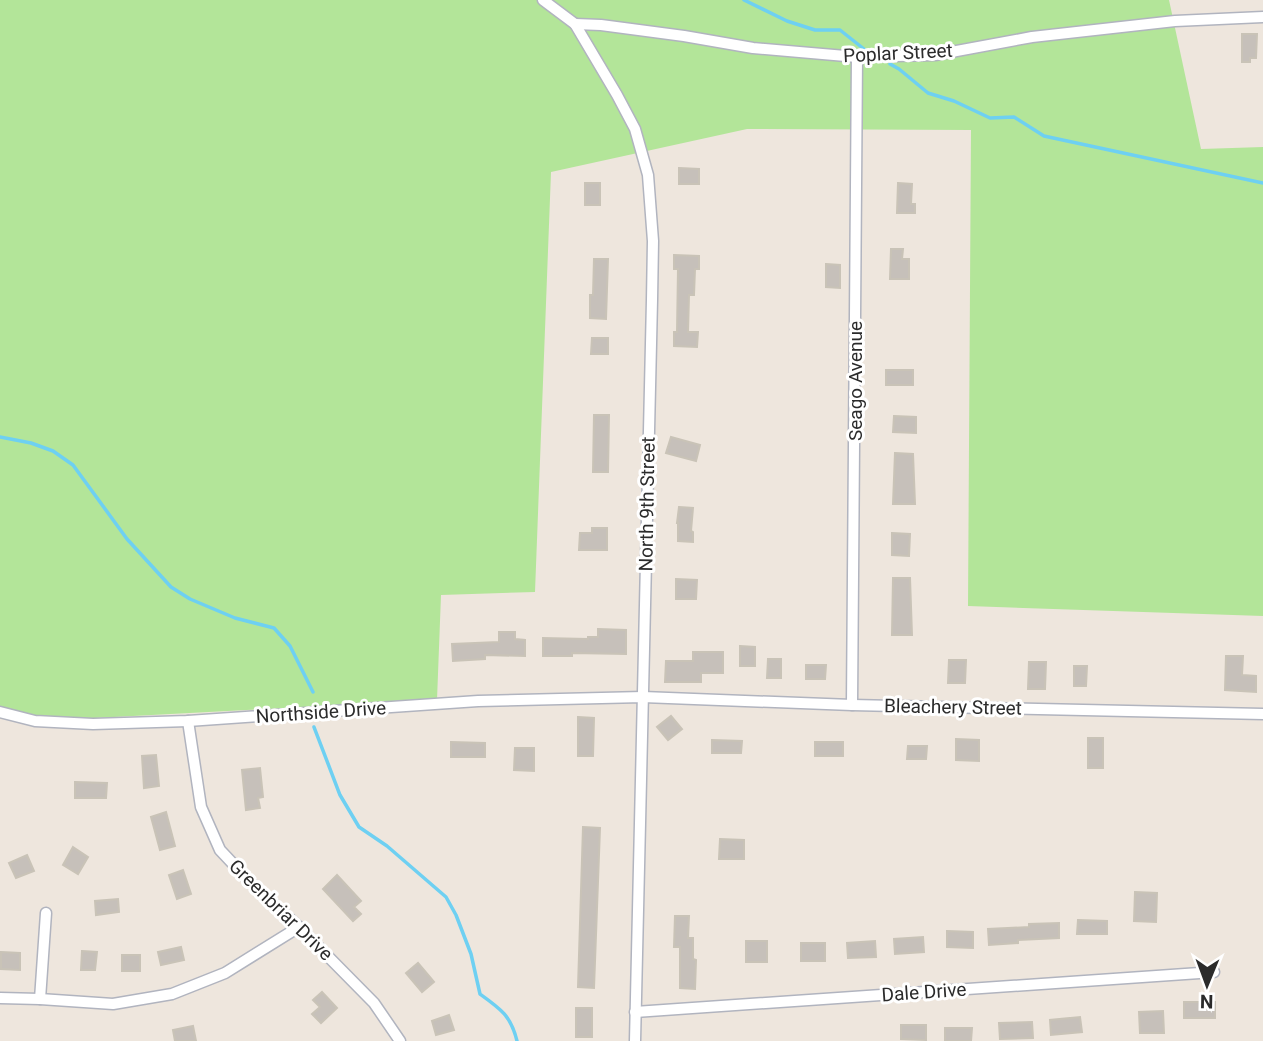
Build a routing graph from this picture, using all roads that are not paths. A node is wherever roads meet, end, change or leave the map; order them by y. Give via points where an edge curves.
1 (543, 0) edge
2 (1263, 17) edge
3 (575, 23) junction
4 (857, 57) junction
5 (643, 697) junction
6 (852, 705) junction
7 (0, 712) edge
8 (1263, 714) edge
9 (188, 721) junction
10 (46, 913) dead end
11 (299, 927) junction
12 (1214, 972) dead end
13 (0, 998) edge
14 (40, 999) junction
15 (635, 1012) junction
16 (400, 1041) edge
17 (635, 1041) edge

1 - 3 street, North 9th Street
2 - 4 street, Poplar Street via 1174,21 1032,37 935,55
3 - 4 street, Poplar Street via 753,48
3 - 5 street, North 9th Street via 635,129 648,175 653,241
4 - 6 street, Seago Avenue
5 - 6 street, Bleachery Street
5 - 9 street, Northside Drive via 478,701
5 - 15 street, North 9th Street
6 - 8 street, Bleachery Street
7 - 9 street, Northside Drive via 35,721 93,724
9 - 11 street, Greenbriar Drive via 201,807 220,850
10 - 14 street
11 - 14 street via 225,973 172,994 113,1004
11 - 16 street, Greenbriar Drive via 374,1003
12 - 15 street, Dale Drive
13 - 14 street
15 - 17 street, North 9th Street

